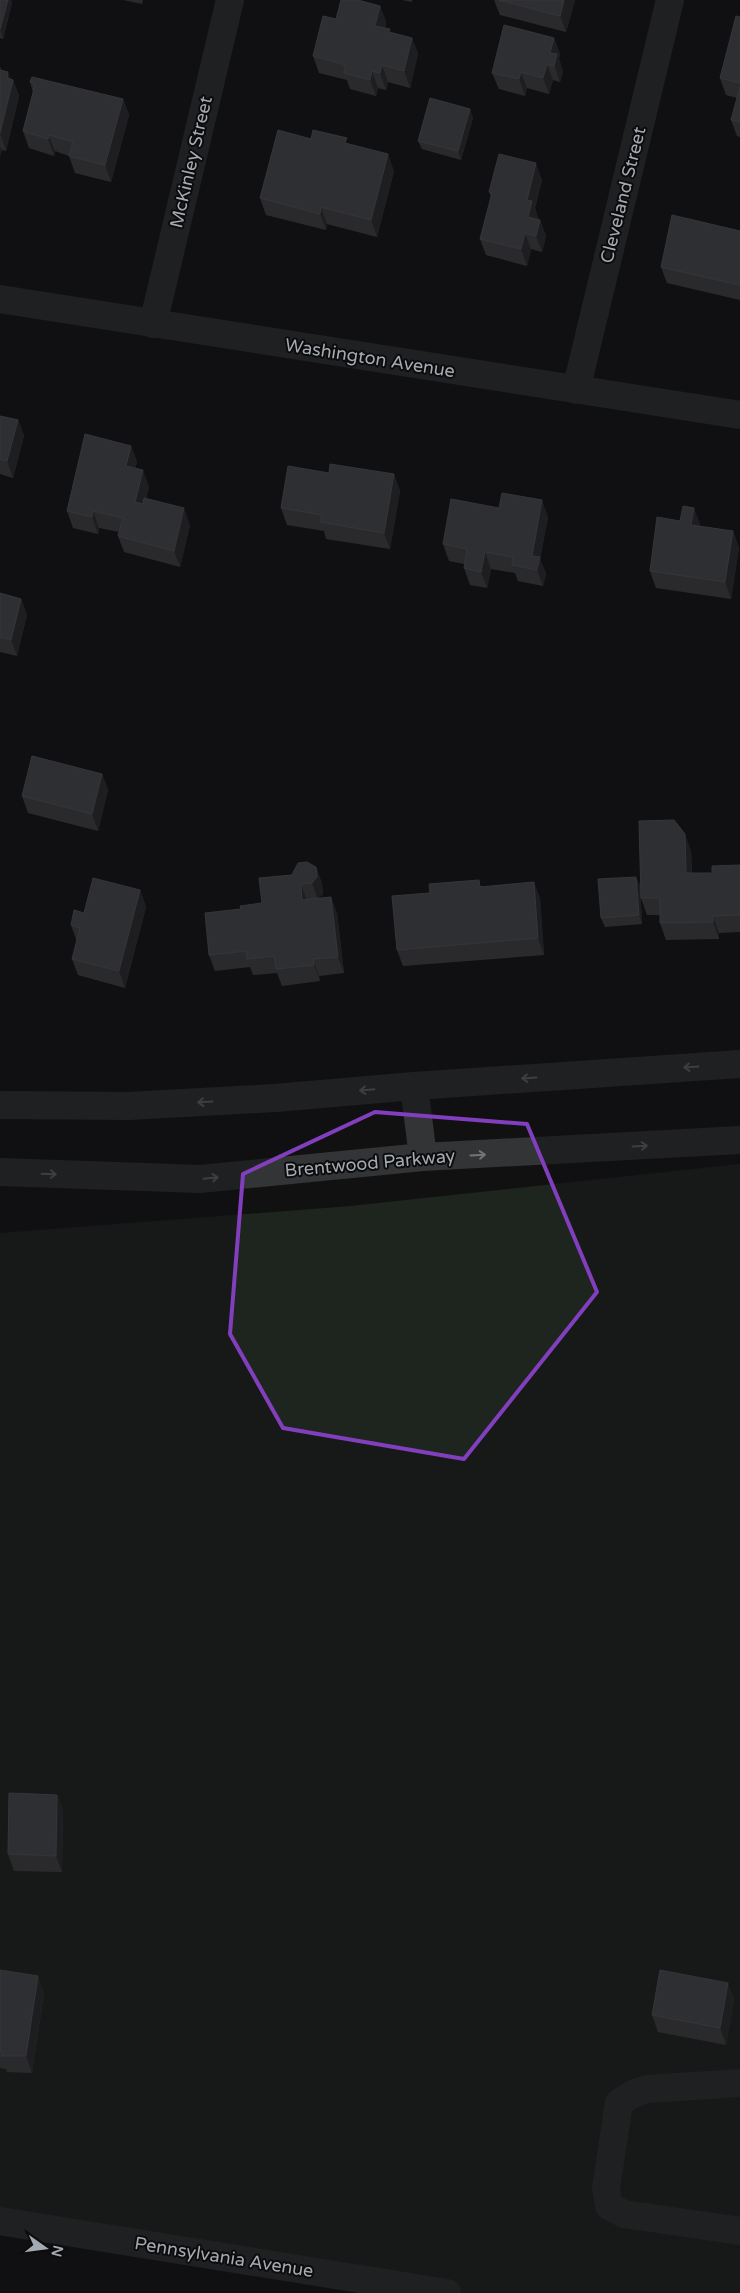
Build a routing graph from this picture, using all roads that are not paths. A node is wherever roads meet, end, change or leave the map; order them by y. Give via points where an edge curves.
1 (230, 0) edge
2 (670, 0) edge
3 (0, 298) edge
4 (153, 324) junction
5 (576, 390) junction
6 (740, 415) edge
7 (740, 1064) edge
8 (414, 1086) junction
9 (0, 1105) edge
10 (740, 1140) edge
11 (424, 1158) junction
12 (0, 1172) edge
13 (740, 2083) edge
14 (0, 2221) edge
15 (740, 2231) edge
16 (447, 2293) edge

1 - 4 street, McKinley Street
2 - 5 street, Cleveland Street
3 - 4 street, Washington Avenue
4 - 5 street, Washington Avenue
5 - 6 street, Washington Avenue
7 -> 8 street
8 -> 9 street via 129,1106
8 - 11 street
11 -> 10 street, Brentwood Parkway
12 -> 11 street, Brentwood Parkway via 200,1179
13 - 15 street via 647,2089 619,2103 606,2188 609,2206 624,2214
14 - 16 street, Pennsylvania Avenue

